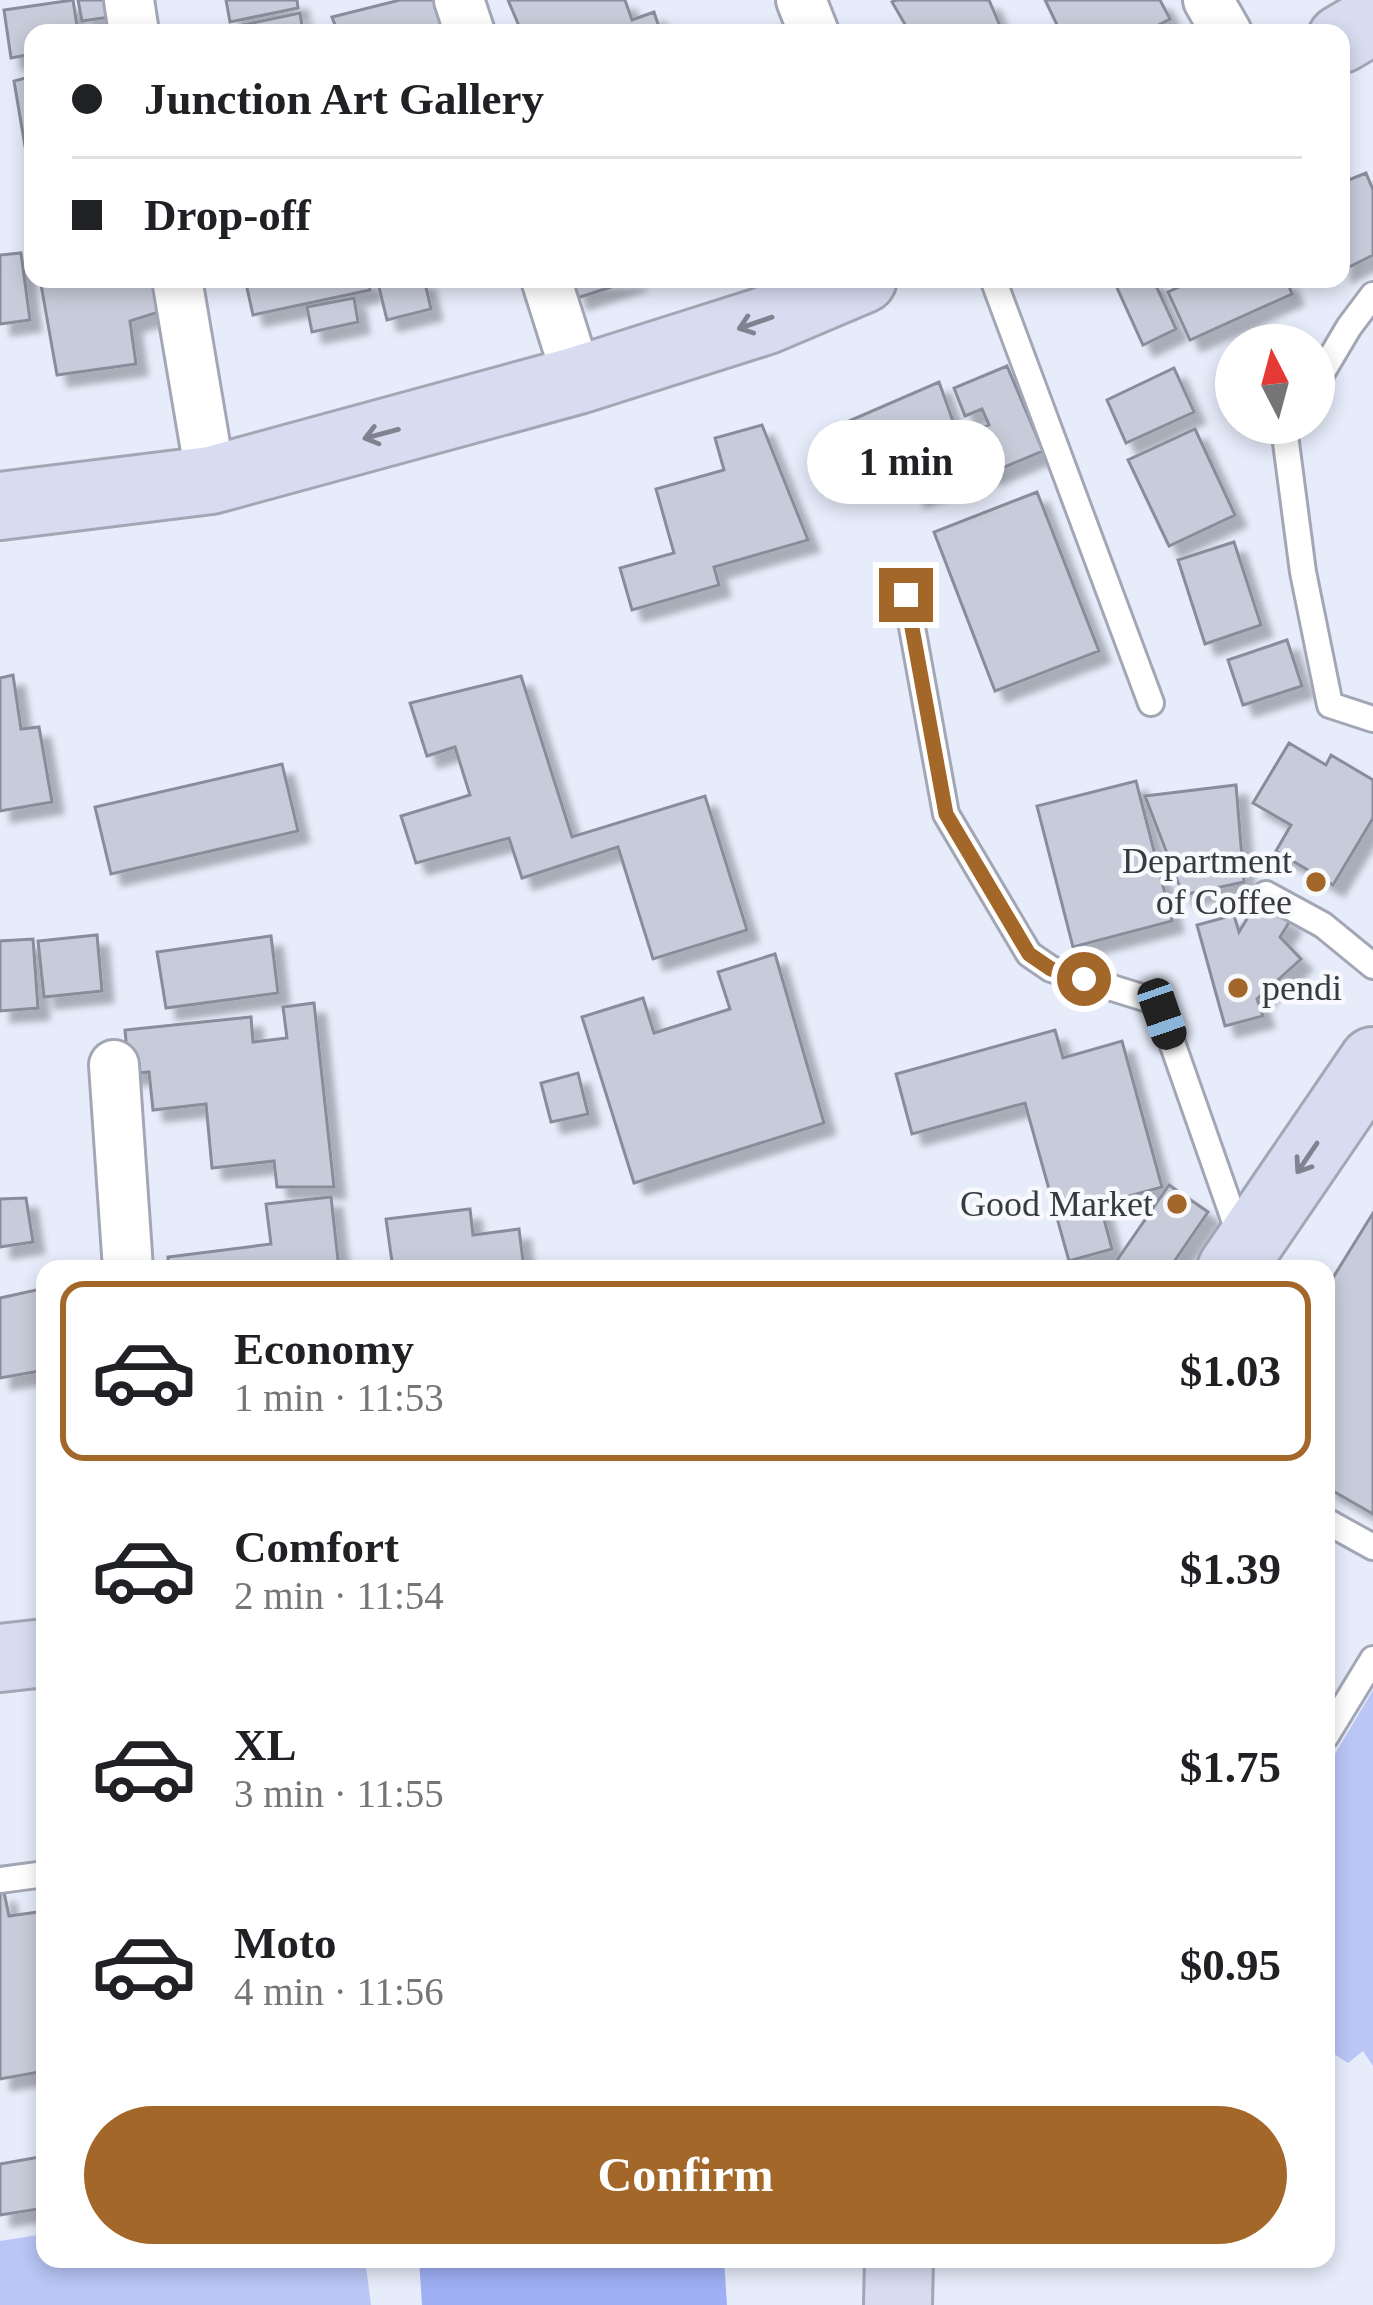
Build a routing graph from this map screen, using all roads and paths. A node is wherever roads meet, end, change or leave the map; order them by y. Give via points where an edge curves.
1 (179, 288) edge
2 (549, 288) edge
3 (842, 288) edge
4 (996, 288) edge
5 (1373, 296) edge
6 (1335, 350) edge
7 (578, 380) junction
8 (1287, 444) edge
9 (211, 480) junction
10 (0, 506) edge
11 (906, 595) dead end
12 (1150, 703) dead end
13 (1373, 719) edge
14 (1266, 894) dead end
15 (1373, 966) edge
16 (1373, 1061) edge
17 (113, 1064) dead end
18 (1238, 1259) edge
19 (127, 1260) edge
20 (1335, 1526) edge
21 (1373, 1547) edge
22 (36, 1654) edge
23 (0, 1658) edge
24 (1373, 1659) edge
25 (1335, 1721) edge
26 (36, 1875) edge
27 (0, 1880) edge
28 (898, 2268) edge
29 (898, 2305) edge

1 - 9 street
2 - 7 street
3 -> 7 main road
4 - 12 lane
5 - 6 lane
7 -> 9 main road
8 - 13 lane via 1330,705
9 - 10 main road
11 - 18 lane via 946,814 1029,954 1051,969 1151,1000 1162,1014
14 - 15 lane via 1323,925
16 -> 18 main road
17 - 19 street
20 - 21 lane
22 - 23 main road
24 - 25 lane
26 - 27 lane
28 - 29 main road

